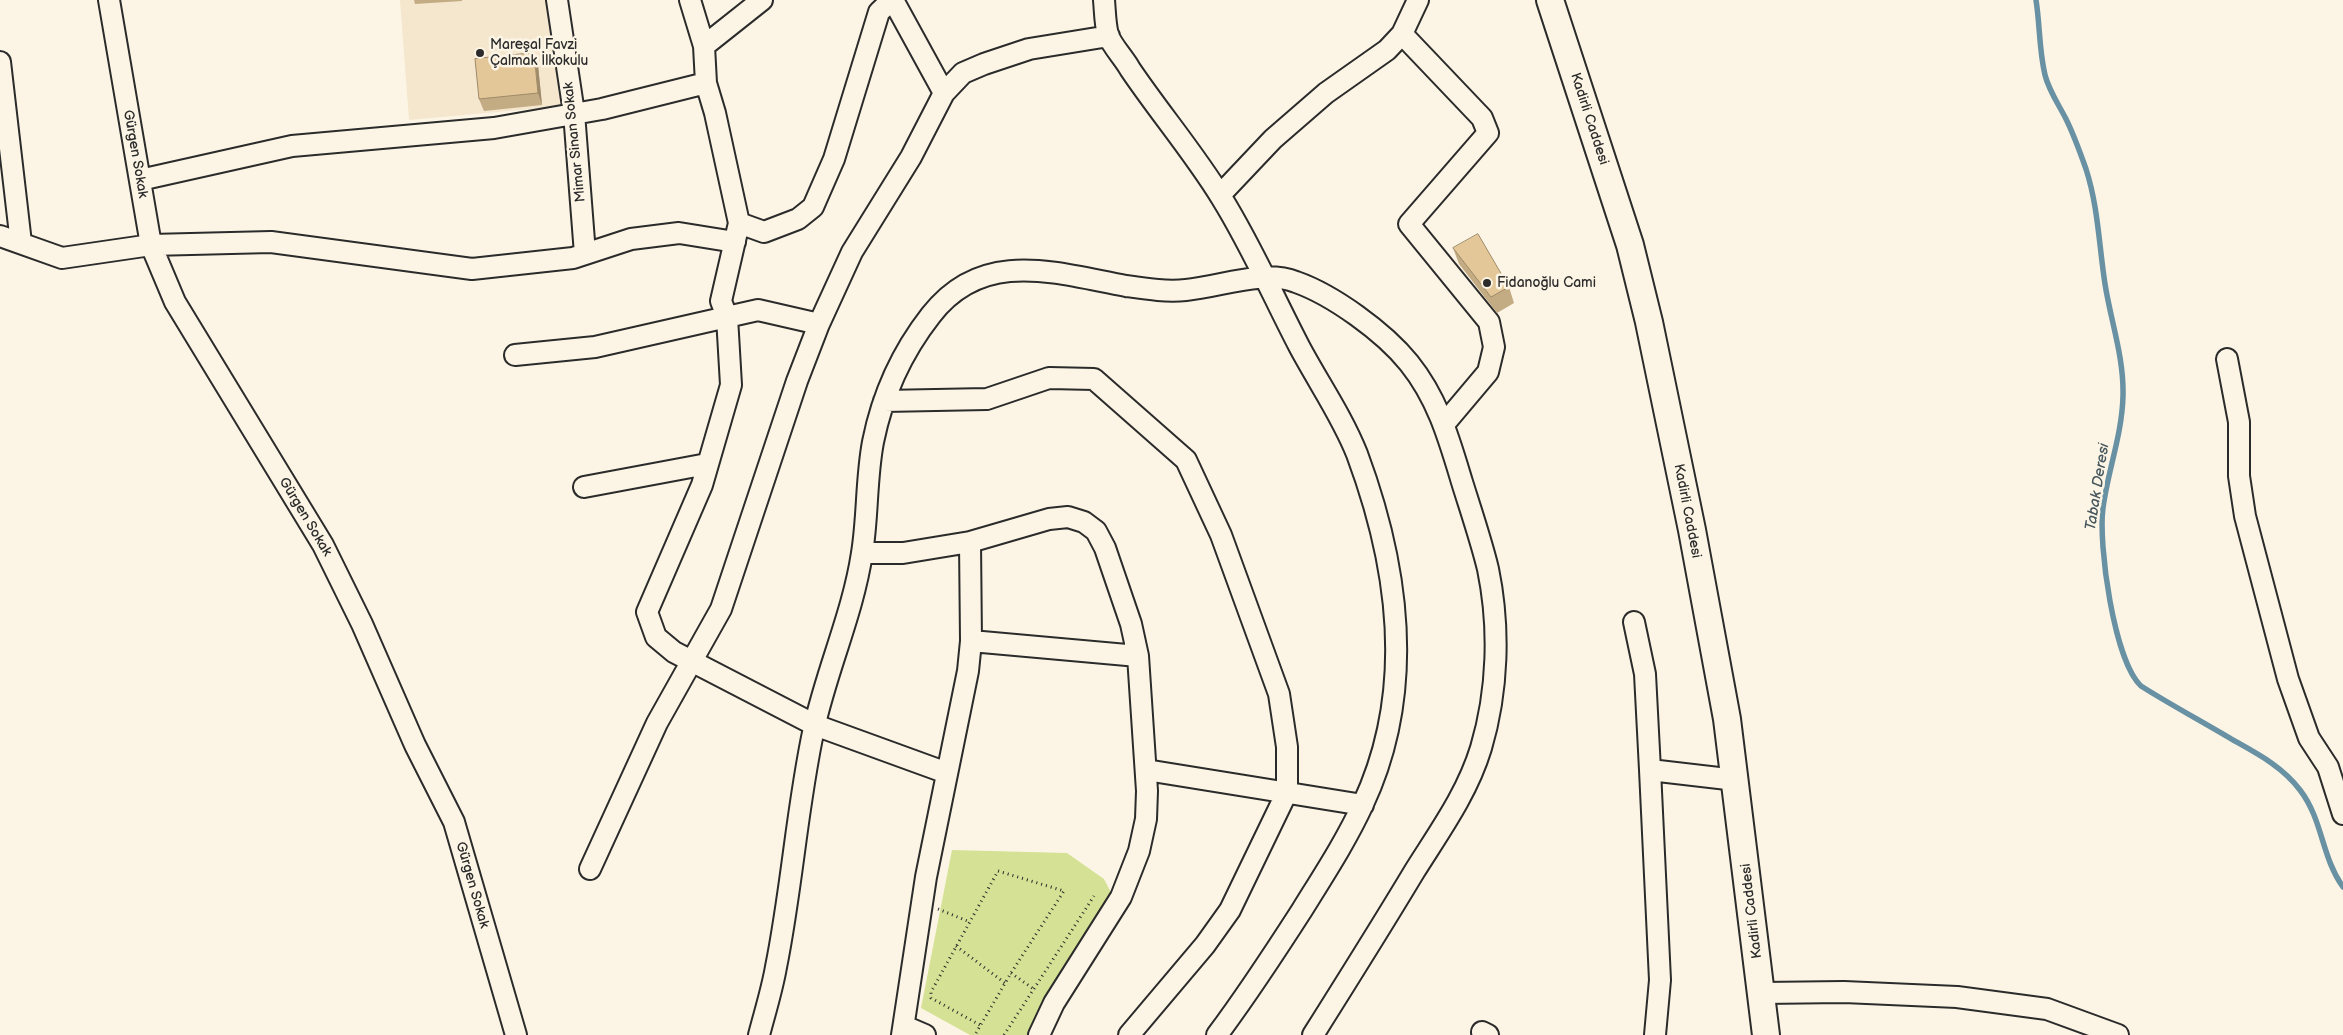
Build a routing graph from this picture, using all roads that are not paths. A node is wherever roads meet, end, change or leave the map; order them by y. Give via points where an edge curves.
1 (109, 0) edge
2 (557, 0) edge
3 (690, 0) edge
4 (762, 0) edge
5 (892, 0) edge
6 (1104, 0) edge
7 (1418, 0) edge
8 (1550, 0) edge
9 (1402, 34) junction
10 (1109, 36) junction
11 (704, 46) junction
12 (0, 62) edge
13 (706, 84) junction
14 (944, 92) junction
15 (574, 113) junction
16 (140, 180) junction
17 (1220, 196) junction
18 (737, 233) junction
19 (0, 236) edge
20 (20, 243) junction
21 (151, 245) junction
22 (585, 254) junction
23 (1267, 278) junction
24 (727, 317) junction
25 (819, 324) junction
26 (515, 355) dead end
27 (2227, 359) dead end
28 (884, 401) junction
29 (1444, 423) junction
30 (707, 464) junction
31 (584, 487) dead end
32 (970, 542) junction
33 (862, 553) junction
34 (1634, 622) dead end
35 (971, 641) junction
36 (1138, 656) junction
37 (691, 660) junction
38 (814, 725) junction
39 (1146, 770) junction
40 (1650, 770) junction
41 (947, 773) junction
42 (1736, 780) junction
43 (1287, 792) junction
44 (1363, 805) junction
45 (2343, 814) edge
46 (590, 869) dead end
47 (1762, 993) junction
48 (903, 1031) edge
49 (516, 1035) edge
50 (759, 1035) edge
51 (926, 1035) edge
52 (1039, 1035) edge
53 (1129, 1035) edge
54 (1217, 1035) edge
55 (1313, 1035) edge
56 (1655, 1035) edge
57 (1766, 1035) edge
58 (2118, 1035) edge

1 - 16 street, Gürgen Sokak
2 - 15 street, Mimar Sinan Sokak
3 - 11 street
4 - 11 street
5 - 14 street
5 - 18 street via 879,12 834,159 813,207 798,219 764,232
6 - 10 street
7 - 9 street
8 - 42 main road, Kadirli Caddesi via 1630,246 1642,294 1693,539
9 - 17 street via 1387,50 1326,92 1273,139
9 - 29 street via 1482,118 1488,133 1409,224 1489,322 1494,347 1488,372
10 - 14 street via 1029,49 984,64 963,73
10 - 17 street
11 - 13 street
12 - 20 street
13 - 15 street
13 - 18 street via 715,113
14 - 25 street via 911,157 852,252
15 - 16 street via 494,128 292,146
15 - 22 street, Mimar Sinan Sokak
16 - 21 street, Gürgen Sokak
17 - 23 street
18 - 22 street via 678,233 631,239
18 - 24 street via 721,301
19 - 20 street
20 - 21 street via 62,258
21 - 22 street via 271,242 472,269
21 - 49 street, Gürgen Sokak via 176,302 322,545 362,624 415,746 454,822
23 - 28 street via 1159,292 1027,269 996,272 970,282 948,296 930,316 898,366
23 - 29 street via 1300,283 1354,314 1386,338 1409,362 1429,391
23 - 44 street via 1355,451 1381,531 1393,585 1398,632 1397,673 1390,721 1377,770
24 - 25 street via 758,310
24 - 26 street via 595,347
24 - 30 street via 731,385
25 - 37 street via 797,380 721,609
27 - 45 street via 2239,422 2239,476 2245,516 2288,678 2309,738 2328,767
28 - 33 street via 872,445
28 - 43 street via 987,399 1049,378 1094,379 1186,460 1221,535 1279,694 1287,747
29 - 55 street via 1487,567 1495,613 1491,705 1480,750 1463,794
30 - 31 street
30 - 37 street via 702,484 647,612 656,637 674,652
32 - 33 street via 902,553
32 - 35 street
32 - 36 street via 1049,519 1068,517 1084,522 1096,531 1105,548
33 - 38 street via 848,618
34 - 40 street via 1645,674
35 - 36 street
35 - 41 street
36 - 39 street
37 - 38 street
37 - 46 street via 657,723
38 - 41 street
38 - 50 street via 776,968
39 - 43 street
39 - 52 street via 1146,819 1140,852 1129,880 1054,1003
40 - 42 street
40 - 56 street via 1660,980
41 - 48 street via 922,903
42 - 47 main road, Kadirli Caddesi
43 - 44 street
43 - 53 street via 1230,910 1205,945
44 - 54 street via 1321,879
47 - 57 main road, Kadirli Caddesi
47 - 58 street via 1844,992 1966,998 2047,1009
48 - 51 street

